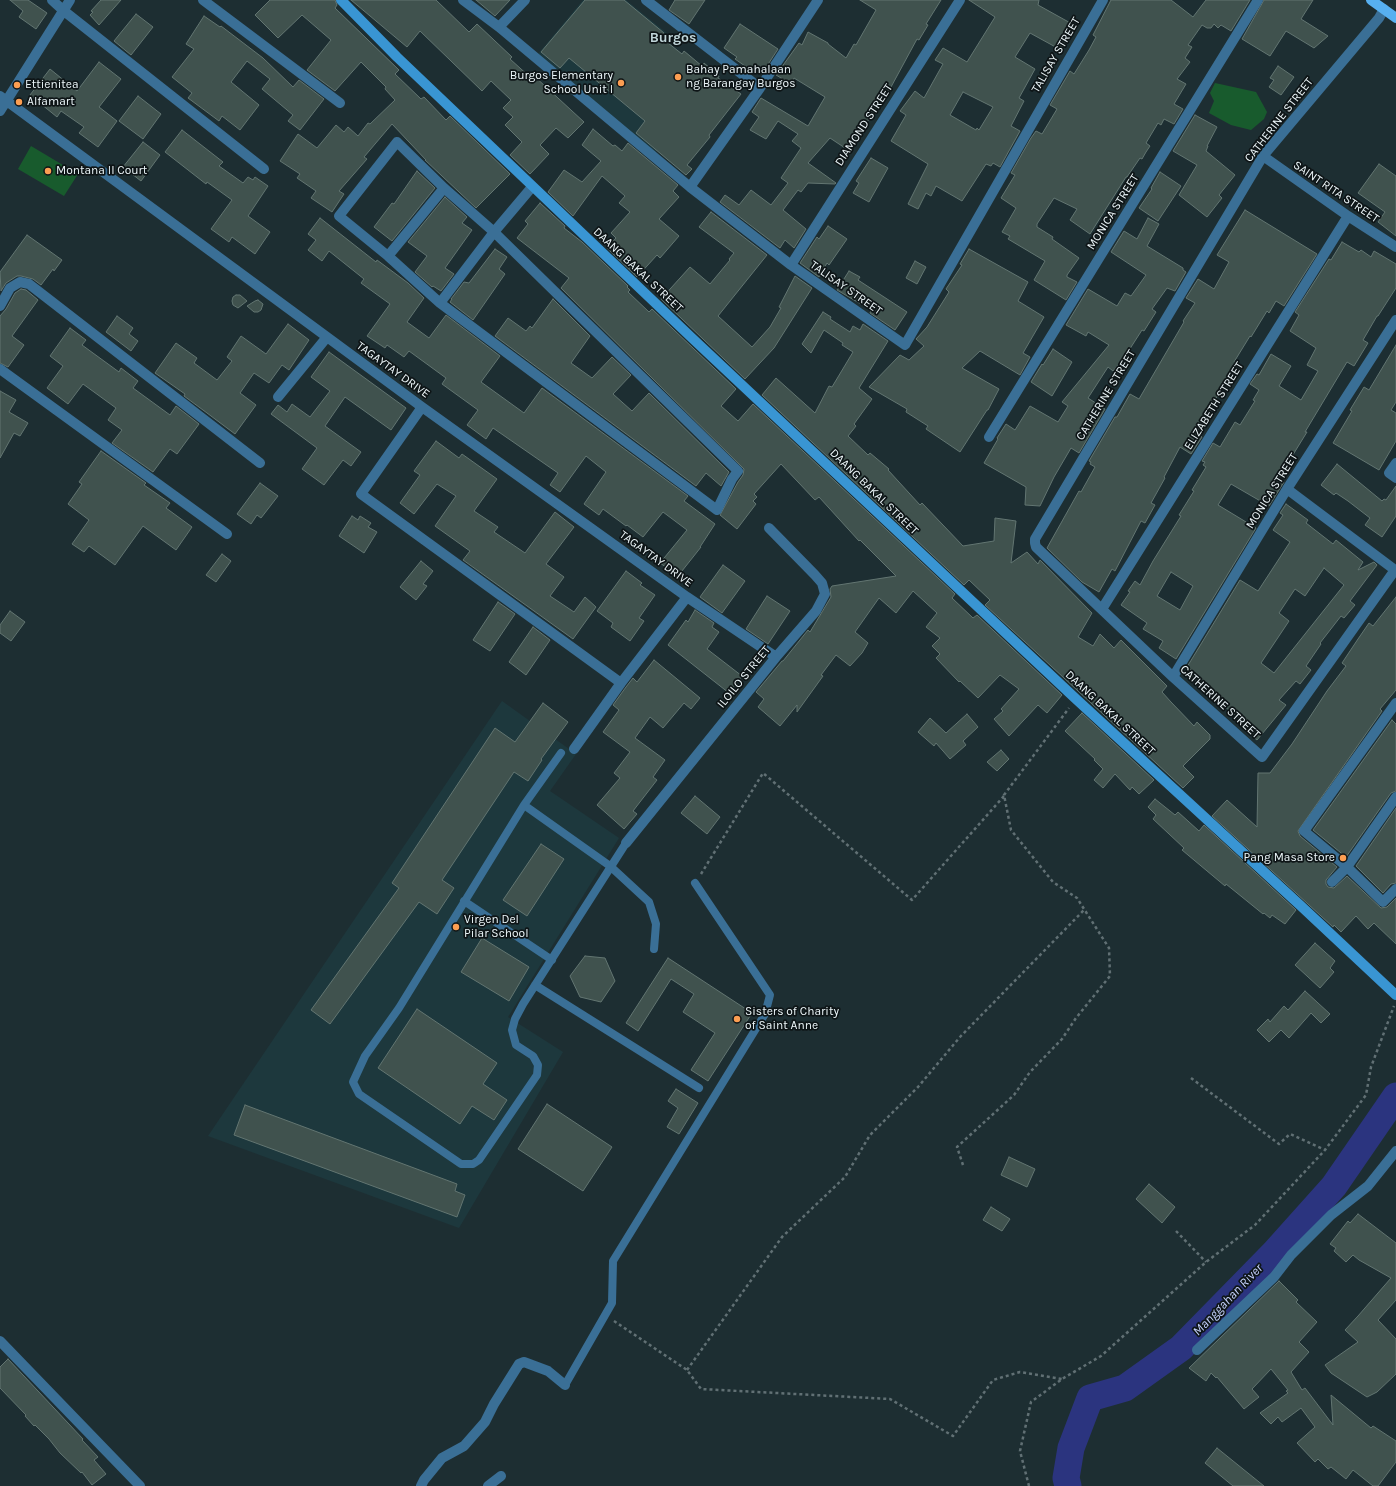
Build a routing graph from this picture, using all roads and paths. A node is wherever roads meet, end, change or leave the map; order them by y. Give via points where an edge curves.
1 (52, 0) edge
2 (70, 0) edge
3 (203, 0) edge
4 (341, 0) edge
5 (463, 0) edge
6 (525, 0) edge
7 (646, 0) edge
8 (818, 0) edge
9 (960, 0) edge
10 (1103, 0) edge
11 (1258, 0) edge
12 (1371, 0) edge
13 (1384, 9) junction
14 (64, 11) junction
15 (1396, 18) edge
16 (500, 27) junction
17 (760, 88) junction
18 (3, 99) edge
19 (340, 103) dead end
20 (0, 111) edge
21 (1263, 156) junction
22 (264, 169) dead end
23 (532, 187) junction
24 (690, 187) junction
25 (444, 188) junction
26 (1348, 216) junction
27 (494, 232) junction
28 (1396, 247) edge
29 (388, 256) junction
30 (791, 265) junction
31 (440, 303) junction
32 (0, 306) edge
33 (1396, 320) edge
34 (327, 337) junction
35 (0, 369) edge
36 (278, 397) dead end
37 (422, 407) junction
38 (989, 438) dead end
39 (260, 463) dead end
40 (1396, 463) edge
41 (1396, 478) edge
42 (1287, 490) junction
43 (769, 528) dead end
44 (227, 534) dead end
45 (687, 597) junction
46 (1102, 609) junction
47 (776, 657) junction
48 (1173, 677) junction
49 (620, 683) junction
50 (1076, 700) junction
51 (1396, 702) edge
52 (574, 749) dead end
53 (561, 753) dead end
54 (1004, 795) junction
55 (1396, 797) edge
56 (524, 805) junction
57 (626, 842) joint
58 (610, 866) junction
59 (1347, 867) junction
60 (1332, 882) dead end
61 (695, 884) joint
62 (1396, 889) edge
63 (464, 901) junction
64 (1084, 910) junction
65 (654, 950) dead end
66 (552, 960) junction
67 (535, 985) junction
68 (1396, 995) edge
69 (1396, 1001) edge
70 (1192, 1078) dead end
71 (700, 1088) dead end
72 (1325, 1150) junction
73 (1396, 1151) edge
74 (964, 1165) dead end
75 (1176, 1231) dead end
76 (1206, 1262) junction
77 (605, 1315) junction
78 (0, 1341) edge
79 (1197, 1350) dead end
80 (687, 1370) junction
81 (1062, 1379) junction
82 (565, 1385) joint
83 (500, 1476) dead end
84 (140, 1486) edge
85 (421, 1486) edge
86 (488, 1486) edge
87 (1029, 1486) edge

1 - 14 street
2 - 14 street
3 - 19 street
4 - 23 street, DAANG BAKAL STREET via 396,57
5 - 16 street, TALISAY STREET
6 - 16 street
7 - 17 street
8 - 17 street
9 - 30 street, DIAMOND STREET
10 - 30 street, TALISAY STREET via 905,345
11 - 38 street, MONICA STREET
12 - 13 main road
13 - 15 main road
13 - 21 street, CATHERINE STREET
14 - 18 street
14 - 22 street
16 - 24 street, TALISAY STREET
17 - 24 street
18 - 20 street
18 - 34 street, TAGAYTAY DRIVE
21 - 26 street, SAINT RITA STREET
21 - 46 street, CATHERINE STREET via 1035,539 1036,547
23 - 27 street
23 - 50 street, DAANG BAKAL STREET
24 - 30 street, TALISAY STREET
25 - 27 street
25 - 29 street
25 - 29 street via 397,142 339,216
26 - 28 street, SAINT RITA STREET
26 - 46 street, ELIZABETH STREET
27 - 31 street
27 - 31 street via 738,471 717,510
29 - 31 street
32 - 39 street via 10,288 20,282 29,284
33 - 42 street, MONICA STREET
34 - 36 street
34 - 37 street, TAGAYTAY DRIVE
35 - 44 street
37 - 45 street, TAGAYTAY DRIVE
37 - 49 street via 361,494
40 - 41 street via 1389,473
42 - 48 street, MONICA STREET
42 - 48 street, CATHERINE STREET via 1396,570 1262,757
43 - 47 street, ILOILO STREET via 822,583 824,594 816,611
45 - 47 street, TAGAYTAY DRIVE
45 - 49 street
46 - 48 street, CATHERINE STREET
47 - 57 street, ILOILO STREET
49 - 52 street
50 - 54 path
50 - 68 street, DAANG BAKAL STREET
51 - 59 street via 1304,831
53 - 56 lane
54 - 61 path via 912,900 763,773
54 - 64 path via 1011,830 1053,882 1077,898
55 - 59 street
56 - 58 lane
56 - 63 lane
57 - 58 lane
58 - 65 lane via 649,902 656,924
58 - 66 lane
59 - 60 street
59 - 62 street via 1383,902
61 - 77 lane via 770,995 765,1014 613,1260 612,1303
63 - 66 lane
63 - 67 lane via 399,1008 365,1056 353,1082 359,1094 461,1164 473,1164 479,1160 537,1075 538,1065 534,1056 516,1046 512,1030 515,1018
64 - 74 path via 1109,948 1110,976 1062,1039 1030,1072 1014,1095 958,1147
64 - 80 path via 960,1037 918,1087 870,1135 845,1177 782,1237
66 - 67 lane
67 - 71 lane
69 - 72 path via 1371,1067 1366,1095
70 - 72 path via 1279,1144 1290,1134
72 - 76 path via 1255,1225
73 - 79 street via 1368,1186 1330,1216 1291,1255 1274,1277
75 - 76 path
76 - 81 path via 1101,1356
77 - 80 path
77 - 82 lane
78 - 84 street
80 - 81 path via 701,1389 890,1399 953,1436 993,1380 1020,1372
81 - 87 path via 1031,1402 1020,1451
82 - 85 street via 548,1371 524,1362 519,1364 485,1422 464,1446 442,1458
83 - 86 street

